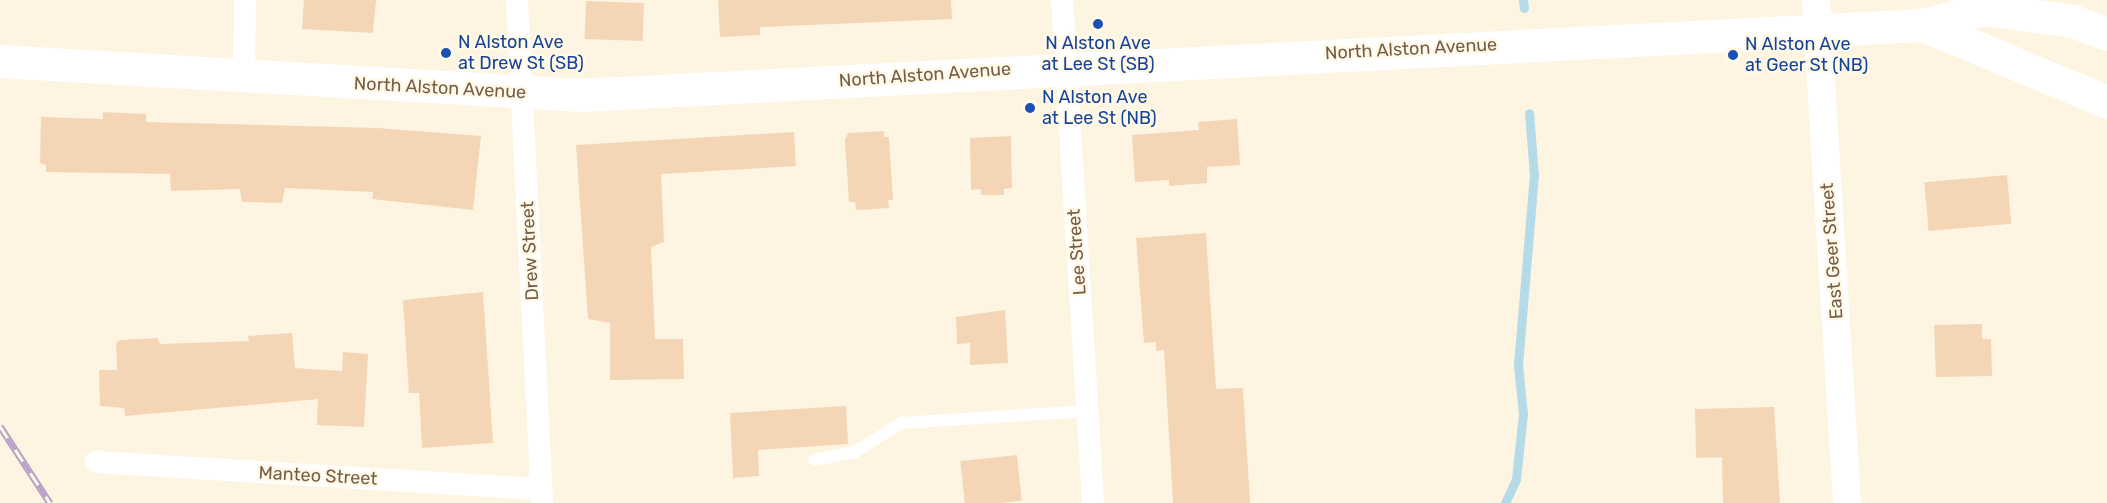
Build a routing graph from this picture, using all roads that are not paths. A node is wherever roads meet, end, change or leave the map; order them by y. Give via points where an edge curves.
1 (245, 0) edge
2 (517, 0) edge
3 (1062, 0) edge
4 (1817, 15) edge
5 (1923, 25) junction
6 (2107, 34) edge
7 (0, 61) edge
8 (1065, 66) junction
9 (244, 76) junction
10 (522, 94) junction
11 (2107, 102) edge
12 (1087, 411) junction
13 (814, 460) dead end
14 (96, 462) dead end
15 (541, 496) edge
16 (1093, 503) edge
17 (1847, 503) edge

1 - 9 street
2 - 10 street, Drew Street
3 - 8 street, Lee Street
4 - 5 main road, North Alston Avenue
4 - 8 main road, North Alston Avenue
4 - 17 street, East Geer Street
5 - 6 main road, North Alston Avenue via 1984,9 2016,10 2073,21
5 - 11 main road, North Alston Avenue
7 - 9 main road, North Alston Avenue
8 - 10 main road, North Alston Avenue via 694,90
8 - 12 street, Lee Street
9 - 10 main road, North Alston Avenue
10 - 15 street, Drew Street
12 - 13 lane via 901,423 855,452
12 - 16 street, Lee Street
14 - 15 street, Manteo Street

